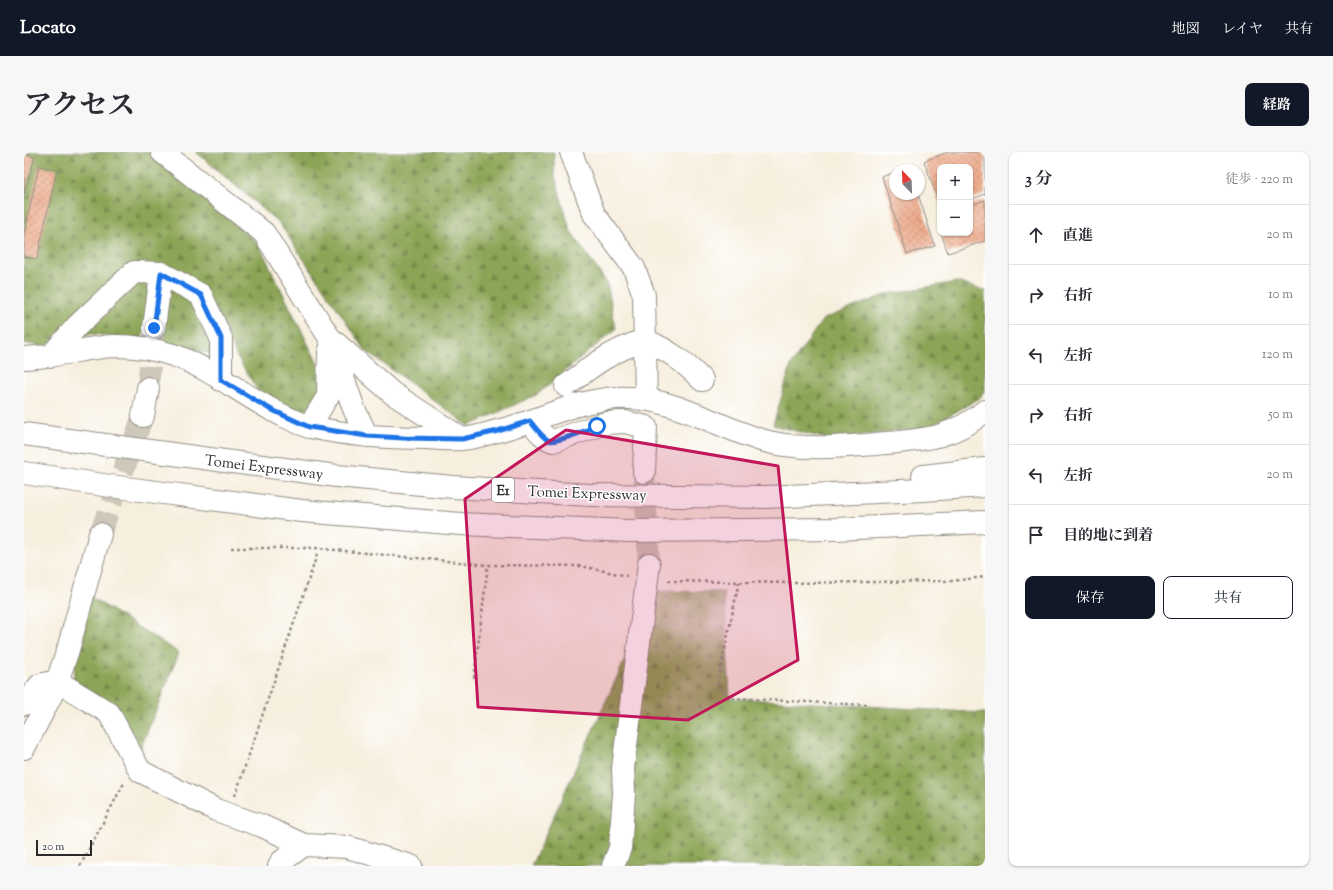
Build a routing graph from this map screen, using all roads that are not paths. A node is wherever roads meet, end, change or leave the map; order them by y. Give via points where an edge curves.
1 (162, 152) edge
2 (571, 152) edge
3 (161, 273) junction
4 (154, 328) tunnel mouth
5 (329, 337) junction
6 (645, 340) junction
7 (51, 356) junction
8 (24, 358) edge
9 (221, 380) junction
10 (702, 380) dead end
11 (566, 386) dead end
12 (148, 388) tunnel mouth
13 (646, 399) junction
14 (985, 411) edge
15 (143, 416) tunnel mouth
16 (530, 421) junction
17 (309, 427) junction
18 (24, 434) edge
19 (367, 436) junction
20 (462, 439) junction
21 (985, 469) edge
22 (644, 472) tunnel mouth
23 (24, 473) edge
24 (985, 486) edge
25 (765, 497) junction
26 (985, 522) edge
27 (948, 524) junction
28 (985, 525) edge
29 (100, 534) tunnel mouth
30 (648, 572) tunnel mouth
31 (57, 681) junction
32 (24, 704) edge
33 (24, 748) edge
34 (304, 845) junction
35 (279, 866) edge
36 (411, 866) edge
37 (613, 866) edge

1 - 5 main road via 264,233
2 - 6 main road via 594,214 634,268 644,295
3 - 4 main road
3 - 7 main road via 134,272 77,326
3 - 9 main road via 201,295 221,338
5 - 17 main road via 328,396
5 - 19 main road via 354,408
5 - 20 main road via 392,393
6 - 10 main road via 678,357
6 - 11 main road via 617,350
6 - 13 main road
7 - 8 main road
7 - 9 main road via 95,348 131,347 174,356 200,367
9 - 17 main road via 270,409
12 - 15 main road
13 - 14 main road via 689,411 736,432 764,441 804,446 853,446 926,438 964,425
13 - 16 main road via 620,398 589,402
16 - 20 main road
16 - 22 main road via 548,440 553,441 606,423 625,422 646,427
17 - 19 main road
18 - 25 main road, Tomei Expressway / E1 via 337,476 453,487 591,495
19 - 20 main road
21 - 25 main road
23 - 27 main road via 302,511 461,524 638,531 836,529
24 - 25 main road, Tomei Expressway / E1
26 - 27 main road
27 - 28 main road
29 - 31 main road via 68,653
30 - 37 main road via 623,768 620,848
31 - 32 main road via 40,685
31 - 33 main road
31 - 34 main road via 109,713 140,771 216,810 262,826
34 - 35 main road
34 - 36 main road via 347,847

